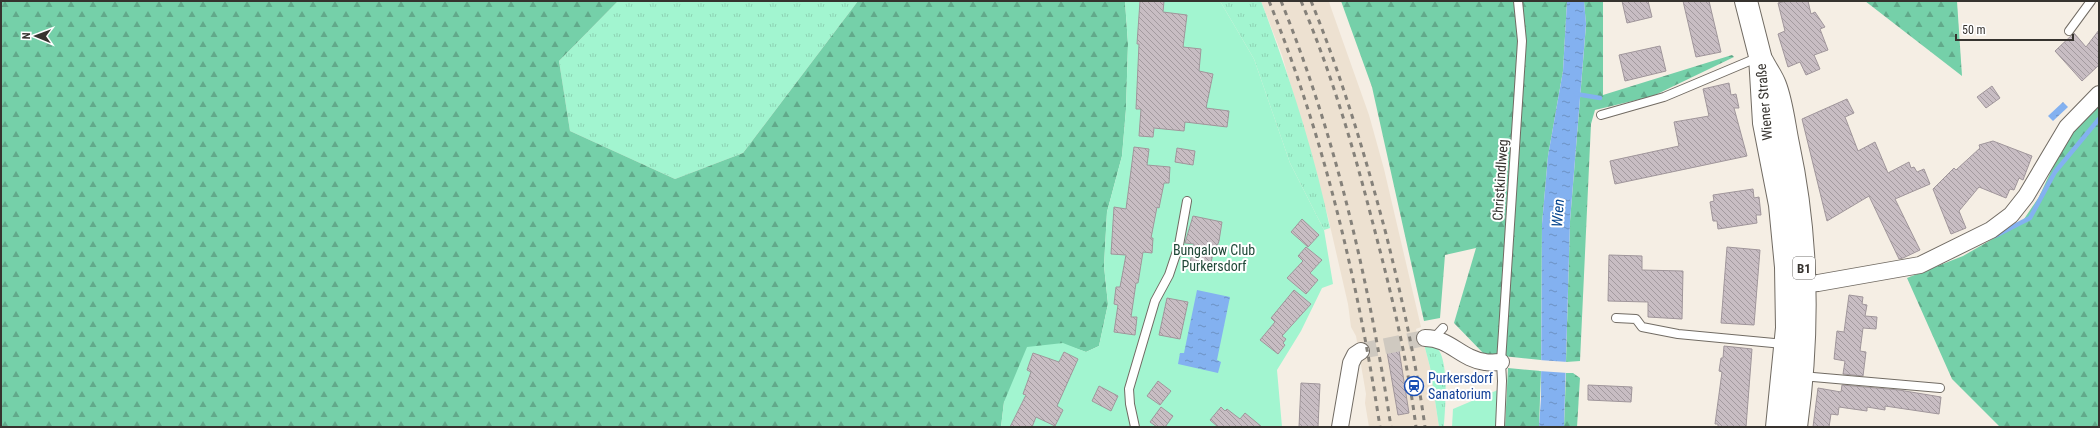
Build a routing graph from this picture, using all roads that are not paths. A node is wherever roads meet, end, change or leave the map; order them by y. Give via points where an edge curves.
1 (1518, 1) edge
2 (1746, 1) edge
3 (2091, 1) edge
4 (2069, 31) dead end
5 (1760, 56) junction
6 (2099, 94) edge
7 (1601, 115) dead end
8 (1187, 201) dead end
9 (1796, 285) junction
10 (1616, 318) dead end
11 (1434, 335) tunnel mouth
12 (1794, 345) junction
13 (1361, 351) dead end
14 (1501, 362) junction
15 (1813, 376) dead end
16 (1940, 388) dead end
17 (1135, 427) edge
18 (1340, 427) edge
19 (1500, 427) edge
20 (1777, 427) edge
21 (1796, 427) edge

1 - 14 lane, Christkindlweg via 1522,40
2 - 5 main road, B1
3 - 4 lane
5 - 7 lane via 1664,97
5 - 9 main road, Wiener Straße / B1 via 1764,123
6 - 9 street via 2066,127 2012,215 1991,230 1920,265 1902,270
8 - 17 lane via 1179,245 1169,275 1155,301 1129,389
9 - 12 main road, Wiener Straße / B1
10 - 12 lane via 1636,319 1642,326 1678,334
11 - 14 street via 1466,356 1485,362
12 - 20 main road, Wiener Straße / B1
12 - 21 main road, Wiener Straße / B1
13 - 18 street via 1355,355 1351,364
14 - 19 lane, Christkindlweg
15 - 16 lane

